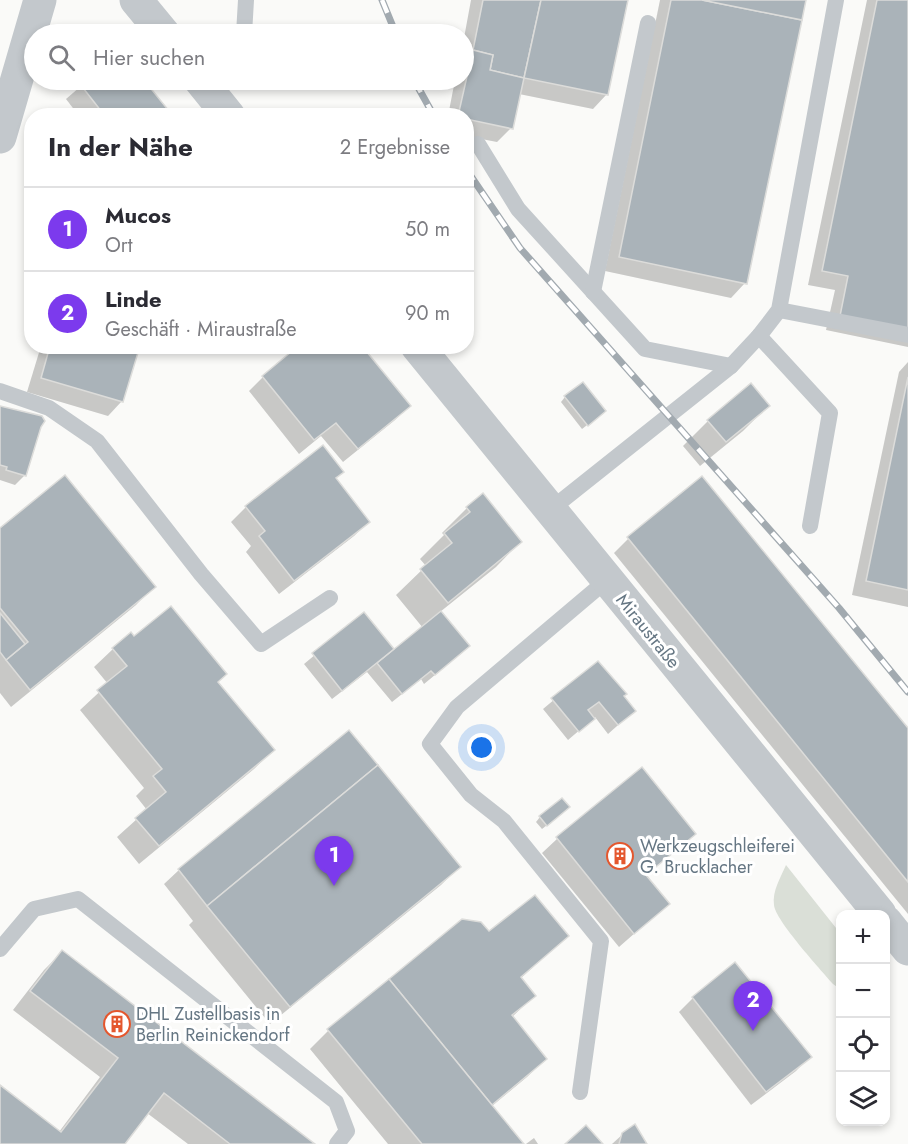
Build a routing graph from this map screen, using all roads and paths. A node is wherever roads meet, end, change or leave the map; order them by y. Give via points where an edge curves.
1 (40, 0) edge
2 (136, 0) edge
3 (246, 0) edge
4 (836, 0) edge
5 (648, 23) dead end
6 (33, 24) edge
7 (156, 24) edge
8 (245, 24) edge
9 (24, 55) edge
10 (0, 137) edge
11 (478, 144) dead end
12 (593, 292) junction
13 (779, 310) junction
14 (908, 335) edge
15 (759, 336) junction
16 (423, 354) edge
17 (730, 366) junction
18 (0, 391) edge
19 (550, 510) junction
20 (810, 526) dead end
21 (607, 580) junction
22 (330, 598) dead end
23 (876, 910) edge
24 (890, 928) edge
25 (0, 949) edge
26 (908, 949) edge
27 (580, 1092) dead end
28 (337, 1144) edge

1 - 6 street
2 - 7 street
3 - 8 lane
4 - 13 lane
5 - 12 lane
9 - 10 street
11 - 12 lane via 518,209
12 - 17 lane via 645,348
13 - 14 lane
13 - 15 lane
15 - 17 lane
15 - 20 lane via 830,413
16 - 19 street, Miraustraße
17 - 19 lane
18 - 22 lane via 49,408 97,441 261,644
19 - 21 street, Miraustraße
21 - 23 street, Miraustraße
21 - 27 lane via 457,707 430,744 471,795 504,821 600,941
24 - 26 street
25 - 28 lane via 34,909 78,899 336,1102 347,1131

